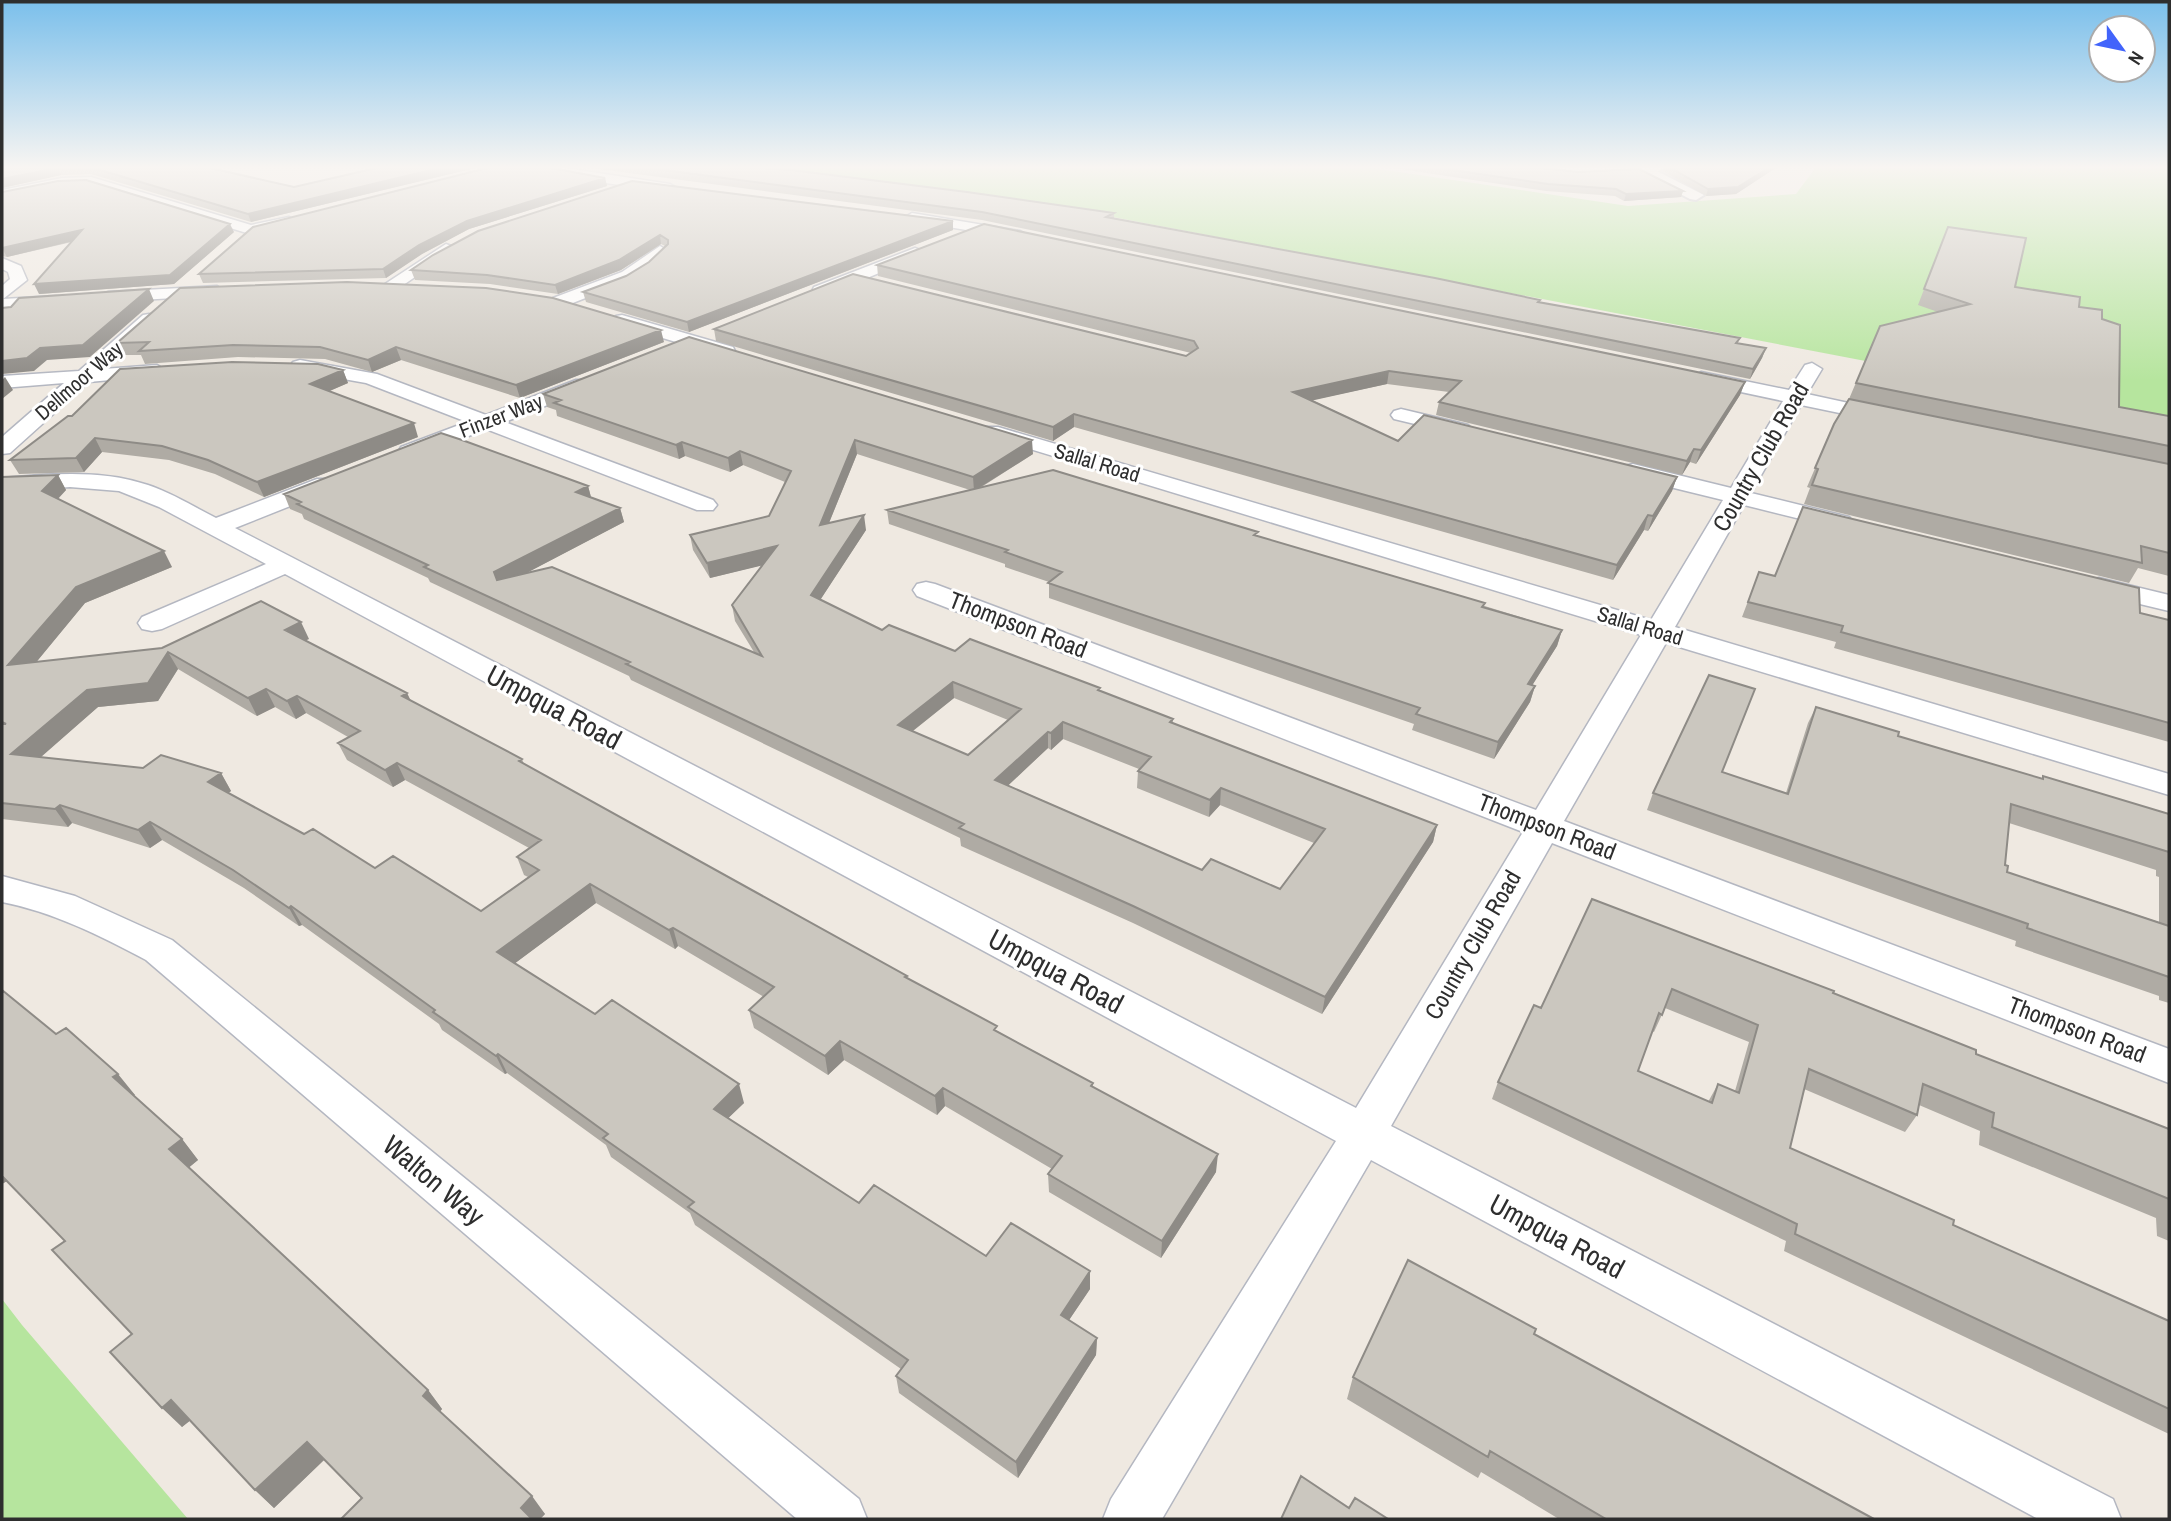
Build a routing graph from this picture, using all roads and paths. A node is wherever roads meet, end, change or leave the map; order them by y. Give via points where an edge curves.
1 (241, 238) edge
2 (955, 238) edge
3 (460, 242) edge
4 (229, 248) edge
5 (660, 251) edge
6 (2, 263) edge
7 (199, 275) edge
8 (853, 278) junction
9 (880, 284) edge
10 (426, 286) edge
11 (243, 290) edge
12 (178, 293) junction
13 (2, 294) edge
14 (803, 297) edge
15 (2, 304) edge
16 (717, 331) edge
17 (692, 341) junction
18 (667, 351) edge
19 (745, 357) edge
20 (280, 366) edge
21 (183, 370) edge
22 (1686, 374) edge
23 (86, 376) junction
24 (603, 376) edge
25 (2, 382) edge
26 (1803, 383) junction
27 (1401, 415) dead end
28 (1902, 420) edge
29 (488, 421) junction
30 (970, 425) edge
31 (1482, 434) edge
32 (2, 448) edge
33 (397, 457) edge
34 (1617, 467) edge
35 (345, 477) edge
36 (2, 485) edge
37 (1738, 496) junction
38 (705, 505) dead end
39 (1860, 526) edge
40 (215, 527) junction
41 (285, 565) junction
42 (2075, 580) edge
43 (926, 590) dead end
44 (2169, 603) edge
45 (152, 623) dead end
46 (1658, 632) junction
47 (2169, 785) edge
48 (1543, 826) junction
49 (2, 889) edge
50 (2169, 1066) edge
51 (1364, 1133) junction
52 (839, 1519) edge
53 (1131, 1519) edge
54 (2093, 1519) edge

1 - 4 street
2 - 8 street
3 - 10 street via 382,284
5 - 17 street via 650,264 585,293 549,300
6 - 13 street via 15,269 19,279
7 - 12 street, Dellmoor Way
8 - 9 street
8 - 14 street
11 - 12 street
12 - 15 street
12 - 23 street, Dellmoor Way
16 - 17 street
17 - 18 street
17 - 19 street
20 - 29 street via 325,368 370,378
21 - 23 street
22 - 26 street
23 - 25 street
23 - 32 street, Dellmoor Way
24 - 29 street, Finzer Way
26 - 28 street
26 - 37 street, Country Club Road
27 - 31 street
29 - 33 street, Finzer Way
29 - 38 street
30 - 46 street, Sallal Road
34 - 37 street
35 - 40 street
36 - 40 street, Umpqua Road via 121,485
37 - 39 street
37 - 46 street, Country Club Road
40 - 41 street, Umpqua Road
41 - 45 street
41 - 51 street, Umpqua Road
42 - 44 street
43 - 48 street, Thompson Road
46 - 47 street, Sallal Road
46 - 48 street, Country Club Road
48 - 50 street, Thompson Road
48 - 51 street, Country Club Road
49 - 52 street, Walton Way via 61,905 159,950
51 - 53 street, Country Club Road
51 - 54 street, Umpqua Road

